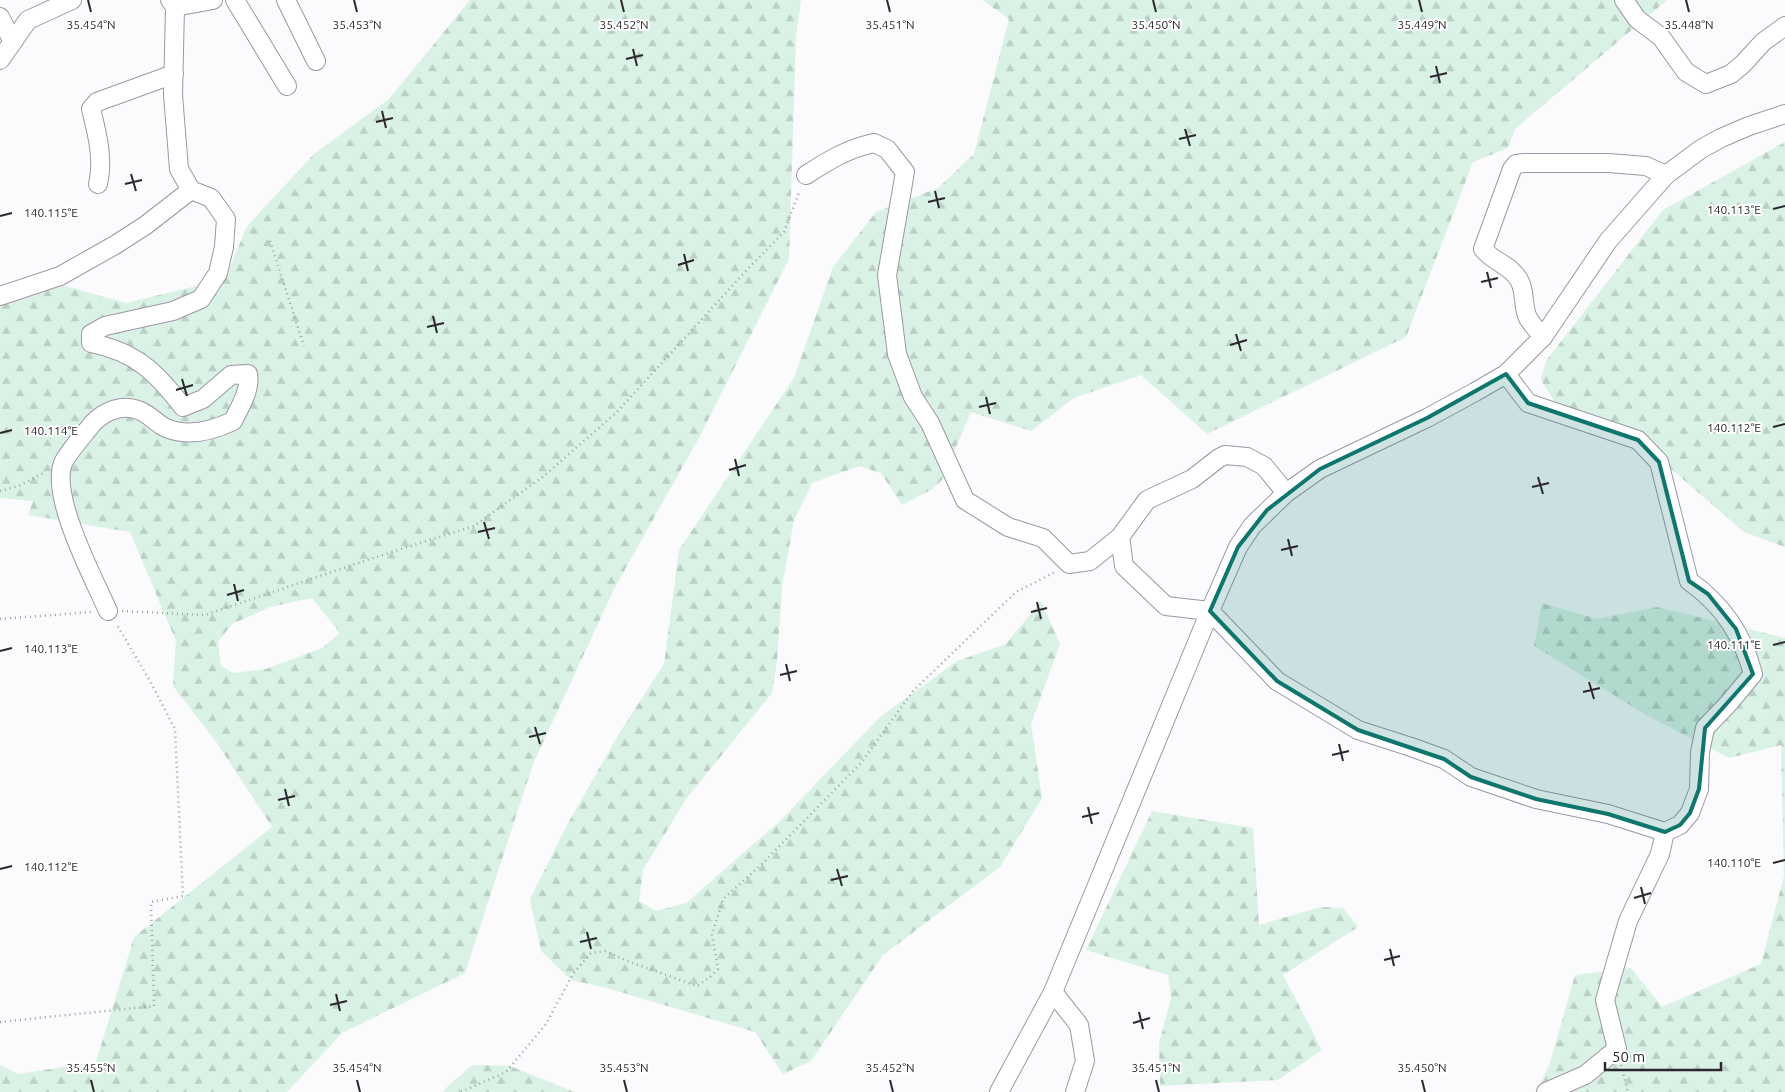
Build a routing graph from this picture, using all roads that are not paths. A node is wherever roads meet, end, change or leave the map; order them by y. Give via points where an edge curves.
1 (72, 0) edge
2 (213, 0) edge
3 (235, 0) edge
4 (286, 0) edge
5 (1624, 0) edge
6 (172, 3) edge
7 (0, 17) edge
8 (1785, 26) edge
9 (12, 42) junction
10 (0, 60) edge
11 (316, 60) dead end
12 (174, 74) junction
13 (286, 86) dead end
14 (1785, 114) edge
15 (806, 175) road end
16 (1666, 175) junction
17 (98, 184) dead end
18 (191, 190) junction
19 (0, 296) edge
20 (1543, 337) junction
21 (1506, 374) junction
22 (1286, 493) junction
23 (1120, 537) junction
24 (108, 611) road end
25 (1210, 611) junction
26 (1665, 832) junction
27 (1052, 992) junction
28 (999, 1092) edge
29 (1075, 1092) edge
30 (1546, 1092) edge

1 - 9 street via 28,20
2 - 6 street
3 - 13 street
4 - 11 street
5 - 8 street via 1637,19 1661,37 1686,72 1706,84 1731,74 1763,42
6 - 12 street
7 - 9 street
9 - 10 street
12 - 17 street via 98,102 91,109 99,140
12 - 18 street via 180,169
14 - 16 street via 1722,138 1694,153
15 - 23 street via 854,147 874,143 887,149 905,172 887,275 896,354 913,397 930,423 965,500 1008,527 1042,538 1069,564 1090,561
16 - 20 street via 1608,241
16 - 20 street via 1646,166 1608,164 1524,163 1516,164 1512,169 1483,249 1511,269 1519,279 1528,318
18 - 19 street via 146,225 60,276
18 - 24 street via 211,198 226,220 218,273 201,299 173,311 105,326 91,334 91,343 130,355 162,380 183,407 203,399 231,375 248,374 249,380 233,421 214,430 189,433 166,427 136,408 112,409 91,425 64,462 60,480 64,506
20 - 21 street
21 - 22 street via 1427,418 1320,469
21 - 26 street via 1528,403 1638,440 1659,462 1690,581 1708,594 1736,629 1749,658 1753,674 1705,728 1700,752 1699,789 1690,813 1680,825
22 - 23 street via 1264,466 1247,456 1226,454 1192,479 1147,500
22 - 25 street via 1252,526 1238,547
23 - 25 street via 1124,566 1166,606
25 - 26 street via 1277,681 1358,730 1444,759 1471,777 1536,799 1608,814
25 - 27 street
26 - 30 street via 1660,854 1628,920 1605,1000 1617,1049 1585,1075
27 - 28 street
27 - 29 street via 1079,1025 1085,1060

